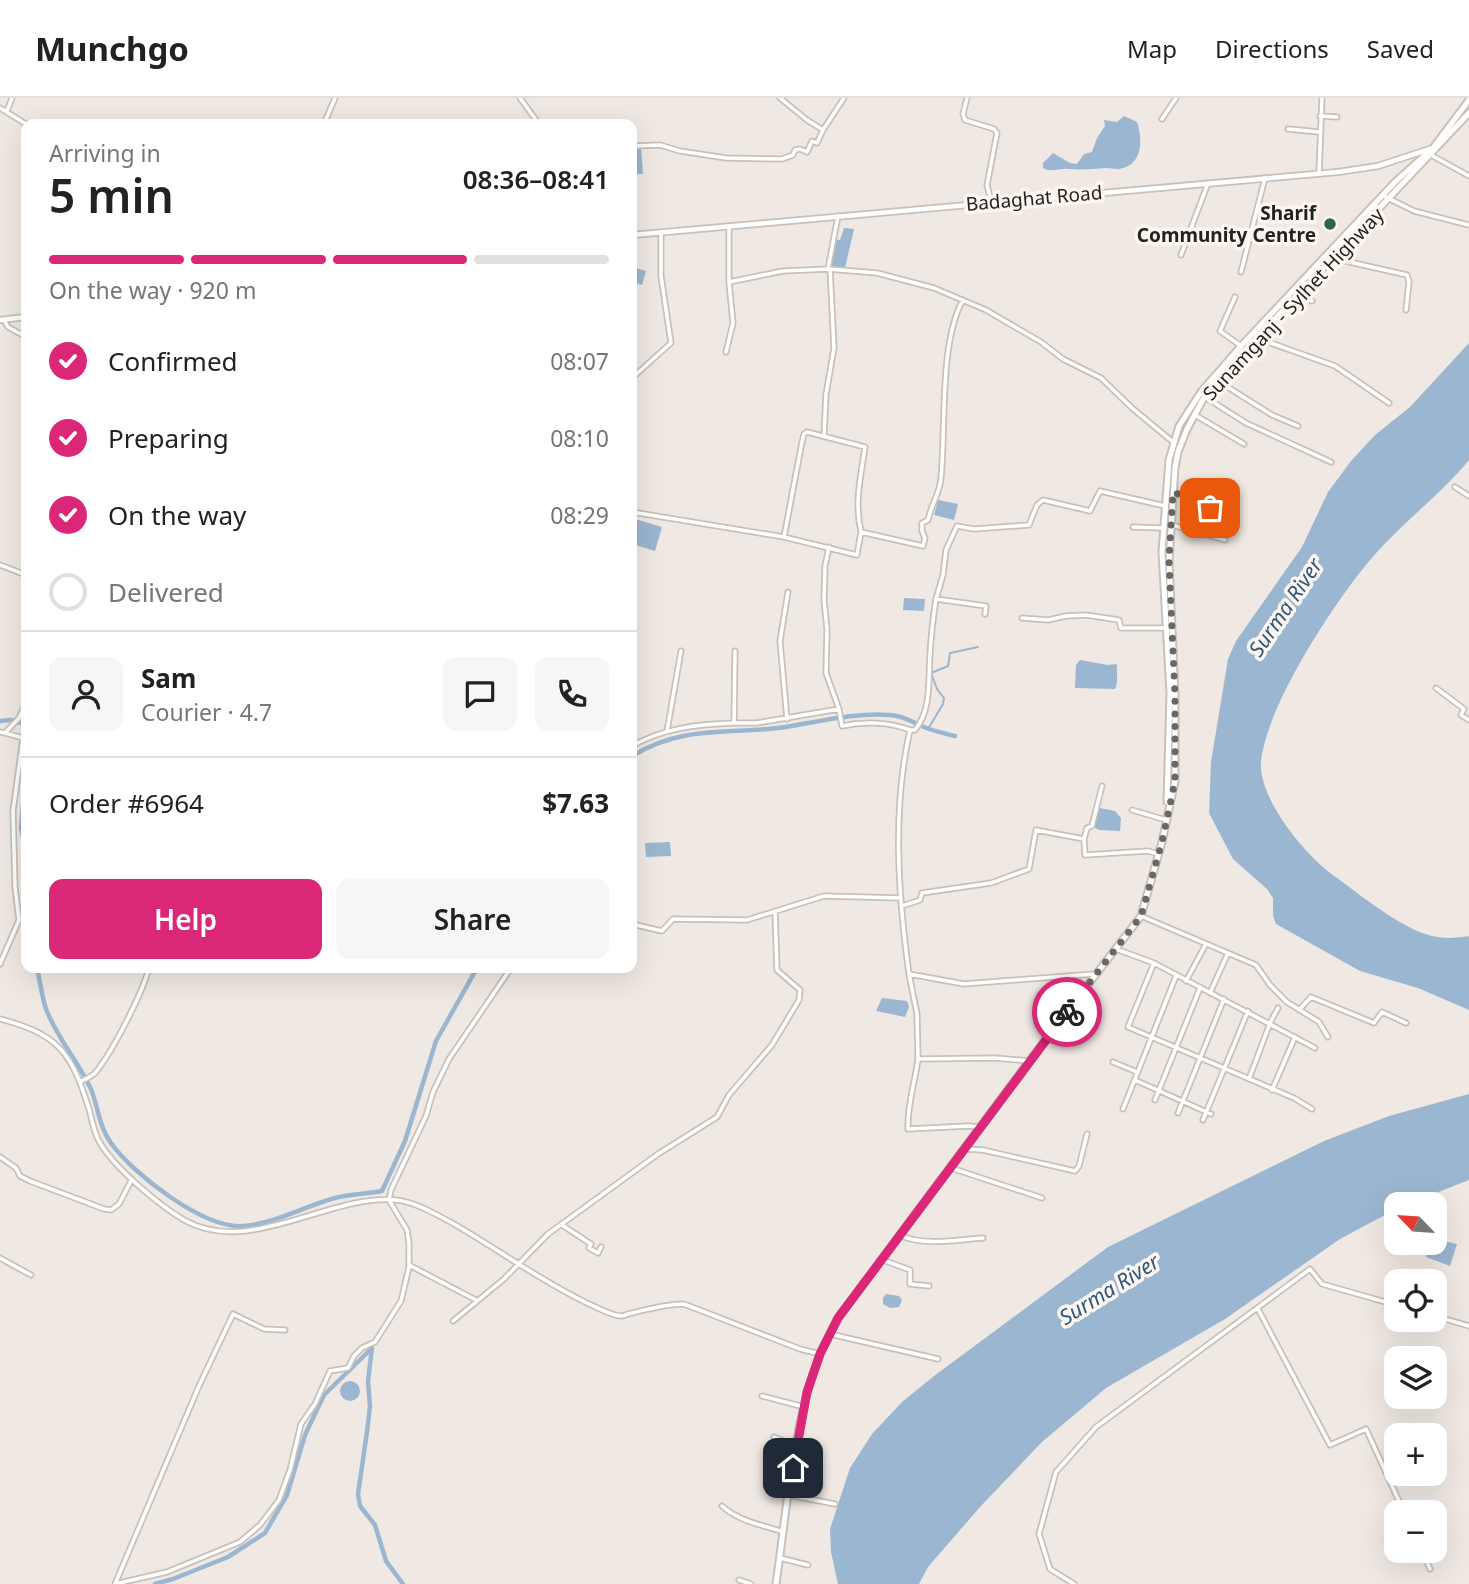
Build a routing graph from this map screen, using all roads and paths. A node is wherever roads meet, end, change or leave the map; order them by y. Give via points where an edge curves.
1 (12, 98) edge
2 (335, 98) edge
3 (520, 98) edge
4 (780, 98) edge
5 (844, 98) edge
6 (967, 98) edge
7 (1176, 98) edge
8 (1322, 98) edge
9 (1469, 100) edge
10 (0, 108) edge
11 (7, 111) junction
12 (1320, 116) junction
13 (1467, 116) edge
14 (1337, 117) dead end
15 (326, 119) edge
16 (535, 119) edge
17 (1162, 119) dead end
18 (21, 121) edge
19 (1288, 129) dead end
20 (823, 130) junction
21 (1319, 132) junction
22 (637, 146) edge
23 (1433, 150) junction
24 (1319, 173) junction
25 (1469, 176) edge
26 (1265, 178) junction
27 (1396, 181) junction
28 (1208, 183) junction
29 (1402, 186) junction
30 (1382, 195) junction
31 (1389, 200) junction
32 (991, 201) junction
33 (838, 215) junction
34 (1469, 225) edge
35 (729, 226) junction
36 (1349, 230) junction
37 (661, 233) junction
38 (637, 235) edge
39 (1354, 235) junction
40 (1181, 255) dead end
41 (1332, 258) junction
42 (829, 269) junction
43 (1241, 272) dead end
44 (729, 282) junction
45 (1296, 295) junction
46 (1235, 298) dead end
47 (963, 300) junction
48 (1312, 302) dead end
49 (1406, 310) dead end
50 (21, 318) edge
51 (2, 320) edge
52 (21, 334) edge
53 (1256, 338) junction
54 (1241, 346) junction
55 (726, 352) dead end
56 (637, 374) edge
57 (1218, 381) junction
58 (1205, 397) junction
59 (1389, 403) dead end
60 (1195, 415) junction
61 (1298, 426) dead end
62 (824, 436) junction
63 (1173, 442) junction
64 (1244, 444) dead end
65 (1331, 462) dead end
66 (1455, 487) dead end
67 (1173, 492) junction
68 (1469, 496) edge
69 (1165, 506) junction
70 (637, 513) edge
71 (1228, 514) dead end
72 (1170, 524) junction
73 (1133, 527) dead end
74 (1163, 528) junction
75 (861, 532) junction
76 (784, 537) junction
77 (1225, 540) dead end
78 (829, 547) junction
79 (0, 565) edge
80 (21, 573) edge
81 (788, 592) dead end
82 (936, 599) junction
83 (985, 614) dead end
84 (1022, 618) dead end
85 (1165, 628) junction
86 (681, 651) dead end
87 (735, 651) dead end
88 (1436, 688) dead end
89 (839, 710) junction
90 (21, 714) edge
91 (787, 719) junction
92 (1469, 720) edge
93 (734, 723) junction
94 (913, 730) junction
95 (667, 731) junction
96 (2, 732) edge
97 (21, 737) edge
98 (1172, 742) junction
99 (637, 743) edge
100 (21, 753) edge
101 (1172, 780) junction
102 (1102, 786) dead end
103 (1132, 810) dead end
104 (1167, 820) junction
105 (1084, 839) junction
106 (1158, 854) junction
107 (901, 898) junction
108 (902, 906) junction
109 (775, 911) junction
110 (1141, 916) junction
111 (637, 925) edge
112 (1206, 944) junction
113 (1114, 948) junction
114 (1228, 953) junction
115 (1154, 963) junction
116 (0, 964) edge
117 (148, 973) edge
118 (508, 973) edge
119 (1097, 973) junction
120 (909, 974) junction
121 (1176, 976) junction
122 (1186, 981) junction
123 (1200, 988) junction
124 (1210, 993) junction
125 (1224, 999) junction
126 (1279, 1008) dead end
127 (1298, 1010) junction
128 (1248, 1011) junction
129 (0, 1019) edge
130 (1270, 1023) junction
131 (1406, 1023) dead end
132 (1152, 1037) junction
133 (1295, 1037) junction
134 (1328, 1037) dead end
135 (1176, 1047) junction
136 (1315, 1048) dead end
137 (1200, 1057) junction
138 (918, 1059) junction
139 (1029, 1061) junction
140 (1114, 1062) dead end
141 (1225, 1068) junction
142 (1138, 1072) junction
143 (1249, 1079) junction
144 (1135, 1080) junction
145 (80, 1082) junction
146 (1159, 1090) junction
147 (1272, 1090) junction
148 (1155, 1100) dead end
149 (1183, 1101) junction
150 (1123, 1109) dead end
151 (1312, 1109) dead end
152 (1178, 1113) dead end
153 (1209, 1113) junction
154 (1203, 1120) dead end
155 (980, 1127) junction
156 (1087, 1134) dead end
157 (964, 1149) junction
158 (0, 1157) edge
159 (951, 1168) junction
160 (132, 1179) junction
161 (1042, 1198) dead end
162 (389, 1200) junction
163 (562, 1225) junction
164 (901, 1236) junction
165 (983, 1238) dead end
166 (601, 1247) dead end
167 (0, 1258) edge
168 (883, 1260) junction
169 (519, 1263) junction
170 (409, 1265) junction
171 (31, 1275) dead end
172 (929, 1286) dead end
173 (476, 1300) junction
174 (1384, 1302) edge
175 (1258, 1309) junction
176 (1447, 1319) edge
177 (453, 1321) dead end
178 (1469, 1325) edge
179 (285, 1330) dead end
180 (830, 1334) junction
181 (820, 1354) junction
182 (938, 1359) dead end
183 (762, 1396) dead end
184 (804, 1407) junction
185 (774, 1437) dead end
186 (797, 1447) junction
187 (789, 1495) junction
188 (1399, 1500) edge
189 (835, 1504) dead end
190 (722, 1506) dead end
191 (783, 1532) junction
192 (780, 1558) junction
193 (1427, 1563) edge
194 (808, 1565) dead end
195 (1430, 1569) dead end
196 (739, 1580) dead end
197 (751, 1584) edge
198 (776, 1584) edge
199 (1074, 1584) edge

1 - 11 street
2 - 15 street
3 - 16 street
4 - 20 street
5 - 20 street
6 - 32 street via 965,120 997,133 987,186
7 - 17 street
8 - 12 street
9 - 23 main road, Sunamganj - Sylhet Highway
10 - 11 street
11 - 18 street
12 - 14 street
12 - 21 street
13 - 23 main road, Sunamganj - Sylhet Highway
19 - 21 street
20 - 22 street via 807,152 795,150 782,159 726,158 660,145
21 - 24 street
23 - 24 main road, Badaghat Road via 1378,166
23 - 25 street
23 - 27 main road, Sunamganj - Sylhet Highway
23 - 29 main road, Sunamganj - Sylhet Highway
24 - 26 main road, Badaghat Road
26 - 28 main road, Badaghat Road
26 - 43 street
27 - 29 main road
27 - 30 main road, Sunamganj - Sylhet Highway
28 - 32 main road, Badaghat Road
28 - 40 street
29 - 31 main road, Sunamganj - Sylhet Highway
30 - 31 street
30 - 36 main road, Sunamganj - Sylhet Highway
31 - 34 street
31 - 39 main road, Sunamganj - Sylhet Highway
32 - 33 main road, Badaghat Road
33 - 35 main road, Badaghat Road
33 - 42 street
35 - 37 main road, Badaghat Road
35 - 44 street
36 - 39 main road
36 - 54 main road, Sunamganj - Sylhet Highway
37 - 38 main road, Badaghat Road
37 - 56 street via 661,276 671,343
39 - 41 main road, Sunamganj - Sylhet Highway
41 - 45 main road, Sunamganj - Sylhet Highway
41 - 49 street via 1407,275
42 - 44 street via 783,271
42 - 47 street via 877,273
42 - 62 street via 834,348
44 - 55 street via 733,323
45 - 48 street
45 - 53 main road, Sunamganj - Sylhet Highway
46 - 54 street via 1220,331
47 - 63 street via 1101,378
47 - 75 street via 948,360 941,480 928,520 922,523 924,545
50 - 51 main road
51 - 52 street
53 - 57 main road, Sunamganj - Sylhet Highway
53 - 59 street via 1335,366
54 - 63 main road, Sunamganj - Sylhet Highway via 1202,392
57 - 58 main road, Sunamganj - Sylhet Highway
57 - 61 street
58 - 60 main road, Sunamganj - Sylhet Highway
58 - 65 street via 1246,423
60 - 64 street
60 - 67 main road, Sunamganj - Sylhet Highway via 1178,452
62 - 75 street via 865,447 858,501
62 - 76 street via 804,434
63 - 69 main road, Sunamganj - Sylhet Highway
66 - 68 street
67 - 71 street
67 - 72 main road, Sunamganj - Sylhet Highway
69 - 74 main road, Sunamganj - Sylhet Highway
69 - 82 street via 1100,491 1090,511 1043,500 1029,525 957,526 946,550
70 - 76 street
72 - 77 street
72 - 98 main road, Sunamganj - Sylhet Highway
73 - 74 street
74 - 85 main road, Sunamganj - Sylhet Highway
75 - 78 street via 858,555
76 - 78 street
78 - 89 street via 824,589 826,673
79 - 80 street
81 - 91 street via 780,641
82 - 83 street via 986,606
82 - 94 street via 927,702 923,720
84 - 85 street via 1086,615 1119,620 1121,628
85 - 98 main road, Sunamganj - Sylhet Highway
86 - 95 street
87 - 93 street
88 - 92 street via 1464,709 1461,715
89 - 91 street
89 - 94 street via 841,725 892,724
90 - 96 street
91 - 93 street
93 - 95 street
94 - 107 street via 901,788
95 - 99 street
96 - 97 street
98 - 101 main road
100 - 116 street via 13,811 19,920
101 - 104 main road
101 - 104 main road
102 - 105 street
103 - 104 street
104 - 106 main road
105 - 106 street via 1084,855
105 - 108 street via 1036,830 1028,869 991,883 922,893 920,900
106 - 110 main road
107 - 108 street
107 - 109 street via 824,896
108 - 120 street
109 - 111 street via 747,920 673,919 662,931
109 - 163 street via 777,970 800,990 799,1000 772,1045 729,1095 717,1117
110 - 112 street
110 - 113 main road
112 - 114 street
112 - 122 street
113 - 115 street
113 - 119 main road
114 - 124 street
114 - 127 street via 1256,965
115 - 121 street
115 - 132 street via 1128,1027
117 - 145 street via 113,1043 91,1076
118 - 162 street via 449,1059
119 - 120 street via 964,984
119 - 139 main road
120 - 138 street
121 - 122 street
121 - 132 street
122 - 123 street
123 - 124 street
123 - 135 street
124 - 125 street
125 - 128 street
125 - 137 street
126 - 130 street
127 - 131 street via 1311,998 1374,1023 1382,1012
127 - 134 street via 1319,1022
128 - 130 street
128 - 141 street
129 - 145 street via 57,1043
130 - 133 street
130 - 143 street
132 - 135 street
132 - 142 street
133 - 136 street
133 - 147 street
135 - 137 street
135 - 146 street
137 - 141 street
137 - 149 street
138 - 139 street
138 - 155 street via 907,1109 908,1129
139 - 155 main road
140 - 142 street
141 - 143 street
141 - 153 street
142 - 144 street
143 - 147 street
144 - 146 street
144 - 150 street
145 - 160 street via 98,1141
146 - 148 street
146 - 149 street
147 - 151 street
149 - 152 street
149 - 153 street
153 - 154 street
155 - 157 main road
156 - 157 street via 1075,1171
157 - 159 main road
158 - 160 street via 20,1176 104,1209 119,1204
159 - 161 street
159 - 164 main road
160 - 162 street via 184,1220 206,1230 227,1232
162 - 169 street via 431,1211
162 - 170 street via 407,1230
163 - 166 street via 591,1244 589,1248 598,1253
163 - 169 street
164 - 165 street via 936,1242
164 - 168 main road
167 - 171 street
168 - 172 street via 910,1270 910,1284
168 - 180 main road
169 - 173 street
169 - 181 street via 609,1313 622,1316 684,1304
170 - 173 street
170 - 179 street via 401,1301 375,1342 362,1348 348,1368 330,1371 301,1424 279,1500 260,1525 240,1542 167,1572 115,1584 233,1314 264,1329
173 - 177 street
174 - 175 street via 1322,1284 1310,1269
175 - 188 street via 1330,1445 1366,1429
175 - 199 street via 1096,1427 1056,1472 1039,1534 1050,1569
176 - 178 street
180 - 181 main road
180 - 182 street
181 - 184 main road
183 - 184 street
184 - 186 main road
185 - 186 street
186 - 187 main road
187 - 189 street
187 - 191 main road
190 - 191 street
191 - 192 main road
192 - 194 street
192 - 198 main road
193 - 195 street
196 - 197 street

